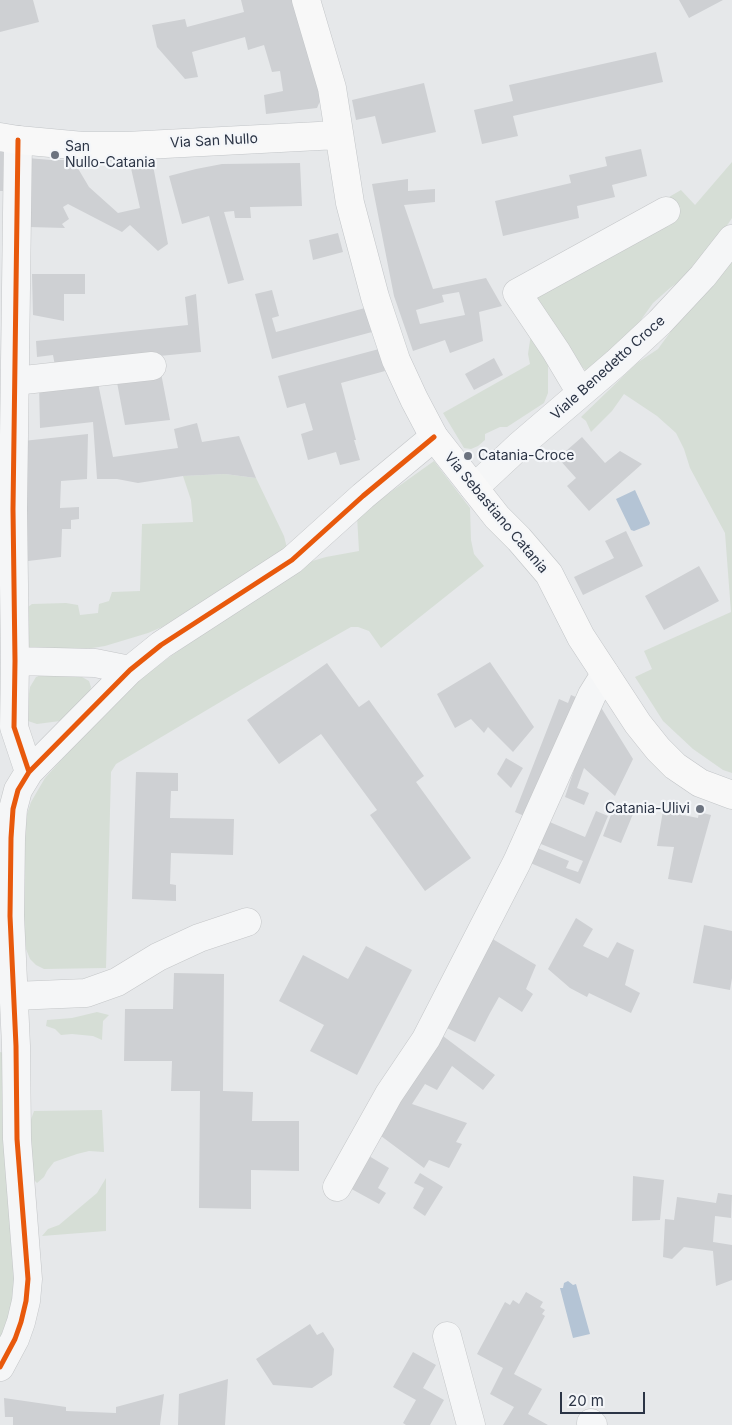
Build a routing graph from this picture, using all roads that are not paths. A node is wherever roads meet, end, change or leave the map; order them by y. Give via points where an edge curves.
1 (306, 0) edge
2 (338, 135) junction
3 (9, 139) edge
4 (666, 211) dead end
5 (732, 239) edge
6 (152, 366) dead end
7 (15, 381) junction
8 (581, 393) junction
9 (434, 437) junction
10 (474, 488) junction
11 (16, 661) junction
12 (130, 670) junction
13 (605, 674) junction
14 (29, 772) junction
15 (732, 794) edge
16 (5, 916) edge
17 (247, 922) dead end
18 (14, 996) junction
19 (337, 1187) dead end
20 (447, 1336) dead end
21 (0, 1367) edge
22 (471, 1425) edge

1 - 2 main road, Via Sebastiano Catania via 332,88
2 - 3 main road, Via San Nullo via 109,146
2 - 9 main road, Via Sebastiano Catania via 350,203 375,297 396,360
3 - 7 street
4 - 8 street via 517,293
5 - 8 street, Viale Benedetto Croce via 704,276 660,322
6 - 7 street
7 - 11 street
8 - 10 street, Viale Benedetto Croce
9 - 10 main road, Via Sebastiano Catania
9 - 12 street via 292,560 161,645
10 - 13 main road, Via Sebastiano Catania via 549,574
11 - 12 street via 95,663
11 - 14 street via 14,727
12 - 14 street
13 - 15 main road, Via Sebastiano Catania via 648,737 675,766 700,783
13 - 19 street via 592,695 517,862 426,1038 388,1094
14 - 16 street via 18,790 13,810
16 - 18 street
17 - 18 street via 199,938 158,957 117,982 86,993
18 - 21 street via 17,1139 28,1279 21,1322
20 - 22 street

